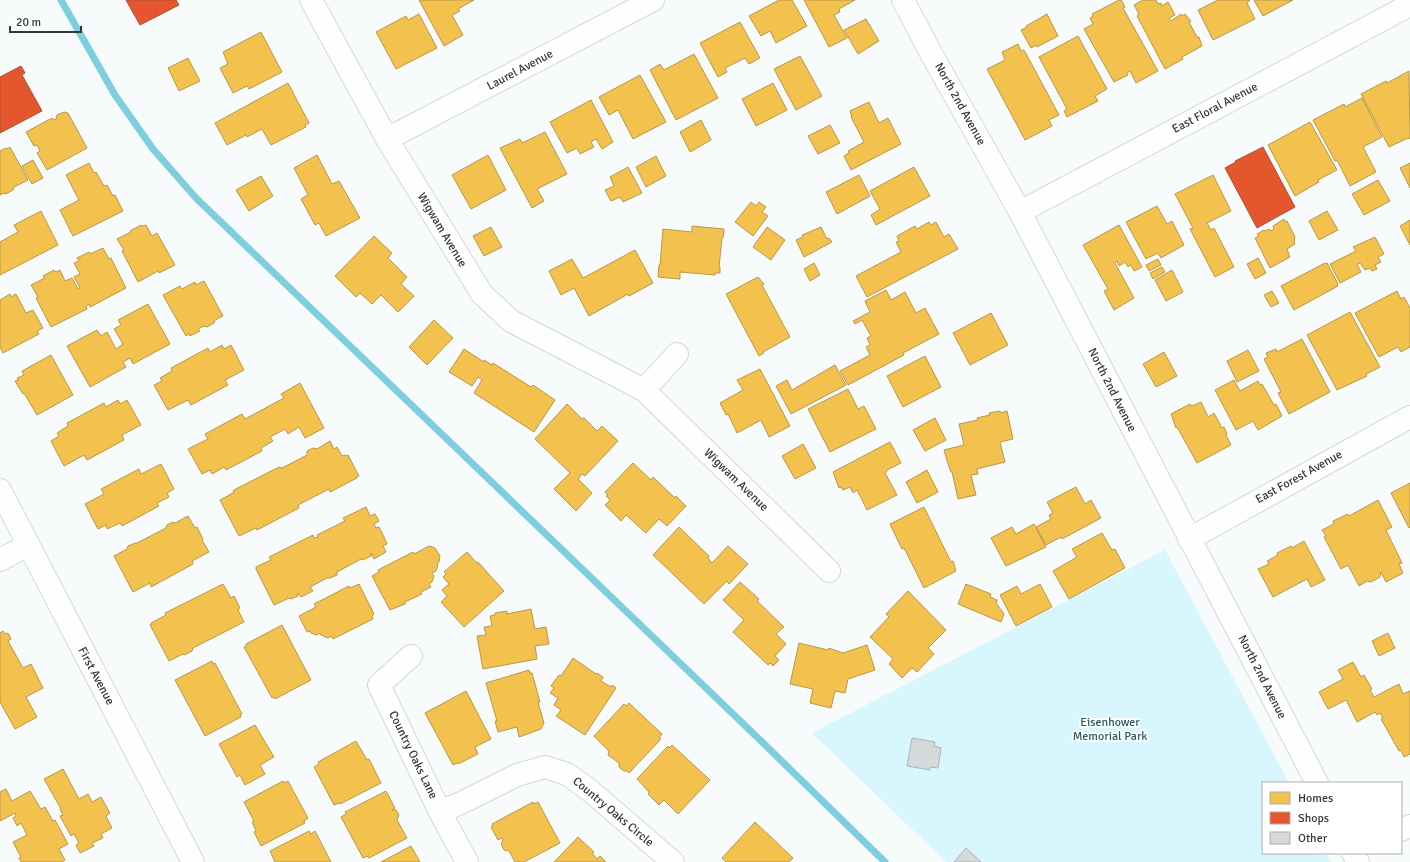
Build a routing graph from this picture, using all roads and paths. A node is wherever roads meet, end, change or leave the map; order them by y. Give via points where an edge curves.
1 (311, 0) edge
2 (653, 0) edge
3 (903, 0) edge
4 (1410, 5) edge
5 (387, 139) junction
6 (1020, 212) junction
7 (677, 354) dead end
8 (644, 390) junction
9 (1410, 416) edge
10 (0, 490) edge
11 (1189, 539) junction
12 (28, 545) junction
13 (0, 560) edge
14 (829, 571) dead end
15 (411, 656) dead end
16 (1316, 782) edge
17 (440, 812) junction
18 (192, 862) edge
19 (467, 862) edge
20 (673, 862) edge

1 - 5 street, Wigwam Avenue
2 - 5 street, Laurel Avenue
3 - 6 street, North 2nd Avenue
4 - 6 street, East Floral Avenue
5 - 8 street, Wigwam Avenue via 482,294 511,321
6 - 11 street, North 2nd Avenue
7 - 8 street
8 - 14 street, Wigwam Avenue
9 - 11 street, East Forest Avenue
10 - 12 street, First Avenue
11 - 16 street, North 2nd Avenue
12 - 13 street
12 - 18 street, First Avenue
15 - 17 street, Country Oaks Lane via 379,685
17 - 19 street, Country Oaks Lane
17 - 20 street, Country Oaks Circle via 517,775 545,767 567,774 588,789

